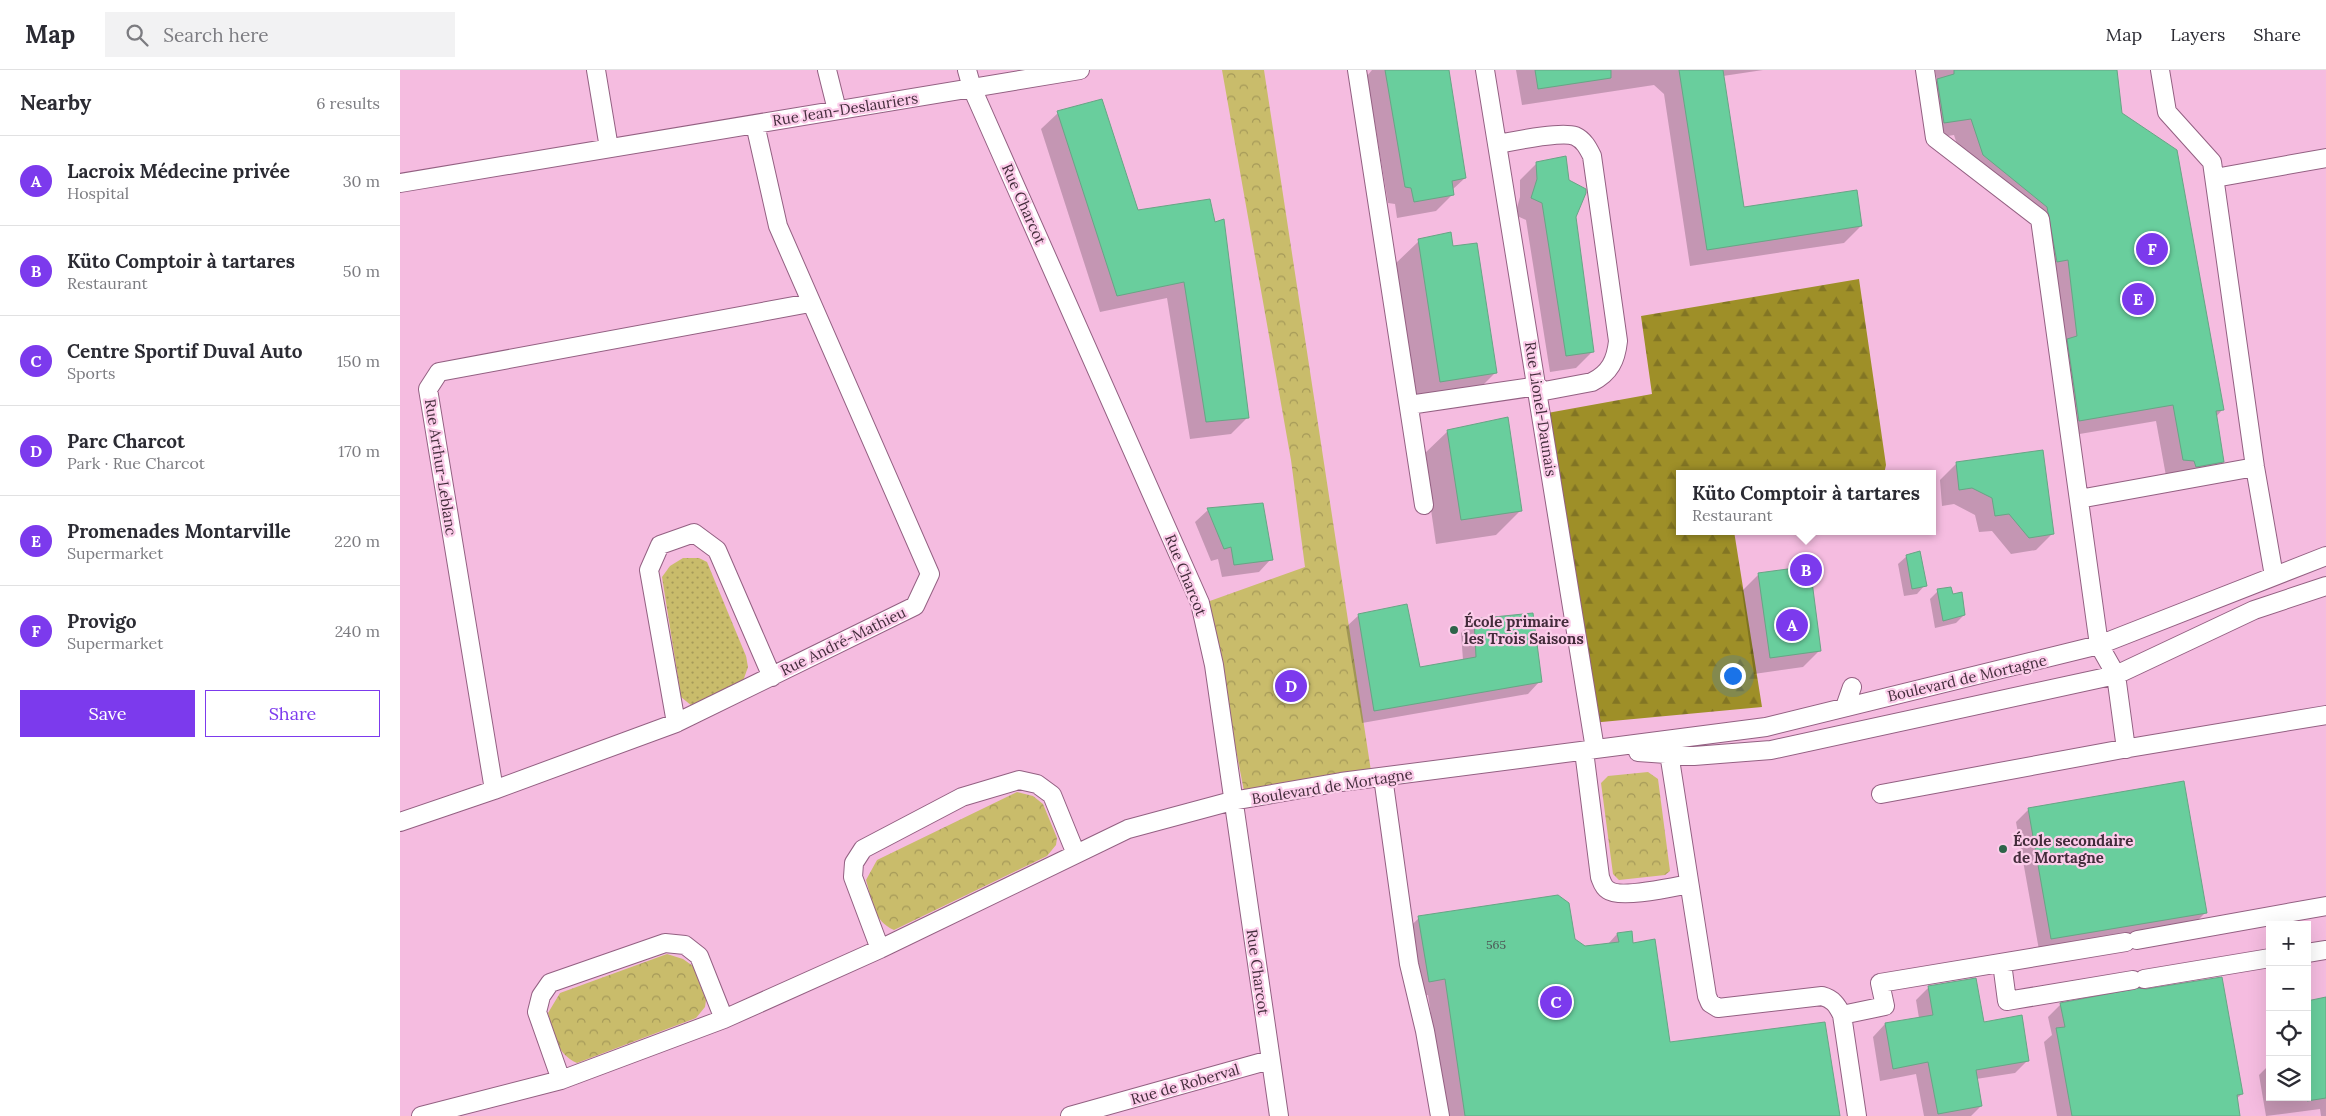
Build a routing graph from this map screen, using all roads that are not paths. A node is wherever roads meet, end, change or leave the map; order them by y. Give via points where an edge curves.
1 (596, 70) edge
2 (827, 70) edge
3 (967, 70) edge
4 (1080, 70) edge
5 (1357, 70) edge
6 (1485, 70) edge
7 (1925, 70) edge
8 (2160, 70) edge
9 (972, 88) junction
10 (837, 110) junction
11 (755, 124) junction
12 (1498, 144) junction
13 (609, 148) junction
14 (2326, 158) edge
15 (2215, 178) junction
16 (400, 183) edge
17 (810, 303) junction
18 (1538, 389) junction
19 (1409, 405) junction
20 (2255, 467) junction
21 (2079, 499) junction
22 (1424, 505) dead end
23 (2326, 556) edge
24 (2274, 576) junction
25 (2326, 586) edge
26 (2099, 645) junction
27 (2116, 675) junction
28 (772, 677) junction
29 (1852, 687) dead end
30 (1845, 707) junction
31 (2326, 715) edge
32 (676, 723) junction
33 (2126, 749) junction
34 (1590, 750) junction
35 (1669, 753) junction
36 (1383, 777) junction
37 (494, 790) junction
38 (1881, 794) dead end
39 (1232, 801) junction
40 (400, 822) edge
41 (1076, 854) junction
42 (1689, 884) junction
43 (2326, 906) edge
44 (880, 949) junction
45 (2326, 950) edge
46 (2311, 952) edge
47 (2266, 959) edge
48 (2002, 963) junction
49 (1842, 1015) junction
50 (724, 1019) junction
51 (1270, 1060) junction
52 (561, 1080) junction
53 (421, 1116) edge
54 (1073, 1116) edge
55 (1279, 1116) edge
56 (1440, 1116) edge
57 (1857, 1116) edge

1 - 13 street
2 - 10 street
3 - 9 street, Rue Charcot
4 - 9 street, Rue Jean-Deslauriers
5 - 19 street
6 - 12 street, Rue Lionel-Daunais
7 - 21 street via 1935,138 2040,219
8 - 15 street via 2167,112 2212,162
9 - 10 street, Rue Jean-Deslauriers
9 - 39 street, Rue Charcot via 1200,603 1214,665
10 - 11 street, Rue Jean-Deslauriers
11 - 13 street, Rue Jean-Deslauriers
11 - 17 street, Rue André-Mathieu via 778,226
12 - 18 street, Rue Lionel-Daunais
12 - 18 street via 1574,135 1588,146 1592,156 1617,352 1613,364 1592,382
13 - 16 street, Rue Jean-Deslauriers
14 - 15 street
15 - 20 street
17 - 28 street, Rue André-Mathieu via 930,574 915,606
17 - 37 street, Rue Arthur-Leblanc via 439,372 428,389
18 - 19 street
18 - 34 street, Rue Lionel-Daunais
19 - 22 street
20 - 21 street
20 - 24 street
21 - 26 street
23 - 24 street, Boulevard de Mortagne
24 - 26 street, Boulevard de Mortagne
25 - 27 street, Boulevard de Mortagne via 2254,610
26 - 27 street
26 - 30 street, Boulevard de Mortagne
27 - 33 street
27 - 35 street, Boulevard de Mortagne via 1771,750 1694,756
28 - 32 street, Rue André-Mathieu
28 - 32 street via 717,550 694,533 660,545 649,570
29 - 30 street
30 - 34 street, Boulevard de Mortagne via 1766,727
31 - 33 street
32 - 37 street, Rue André-Mathieu
33 - 38 street
34 - 35 street, Boulevard de Mortagne
34 - 36 street, Boulevard de Mortagne
34 - 42 street, Rue Lionel-Daunais via 1603,885 1615,893
35 - 42 street
36 - 39 street, Boulevard de Mortagne
36 - 56 street via 1409,964
37 - 40 street, Rue André-Mathieu
39 - 41 street, Boulevard de Mortagne via 1128,829
39 - 51 street, Rue Charcot
41 - 44 street, Boulevard de Mortagne
41 - 44 street via 1052,795 1037,784 1019,780 962,797 863,849 854,863 853,877
42 - 49 street via 1710,1003 1718,1008 1822,996 1836,1003
43 - 48 street
44 - 50 street, Boulevard de Mortagne
45 - 46 street
47 - 48 street via 2007,1001
48 - 49 street via 1880,984 1885,1006
49 - 57 street
50 - 52 street, Boulevard de Mortagne
50 - 52 street via 699,956 685,945 665,942 550,983 540,996 536,1012
51 - 54 street, Rue de Roberval
51 - 55 street, Rue Charcot
52 - 53 street, Boulevard de Mortagne

